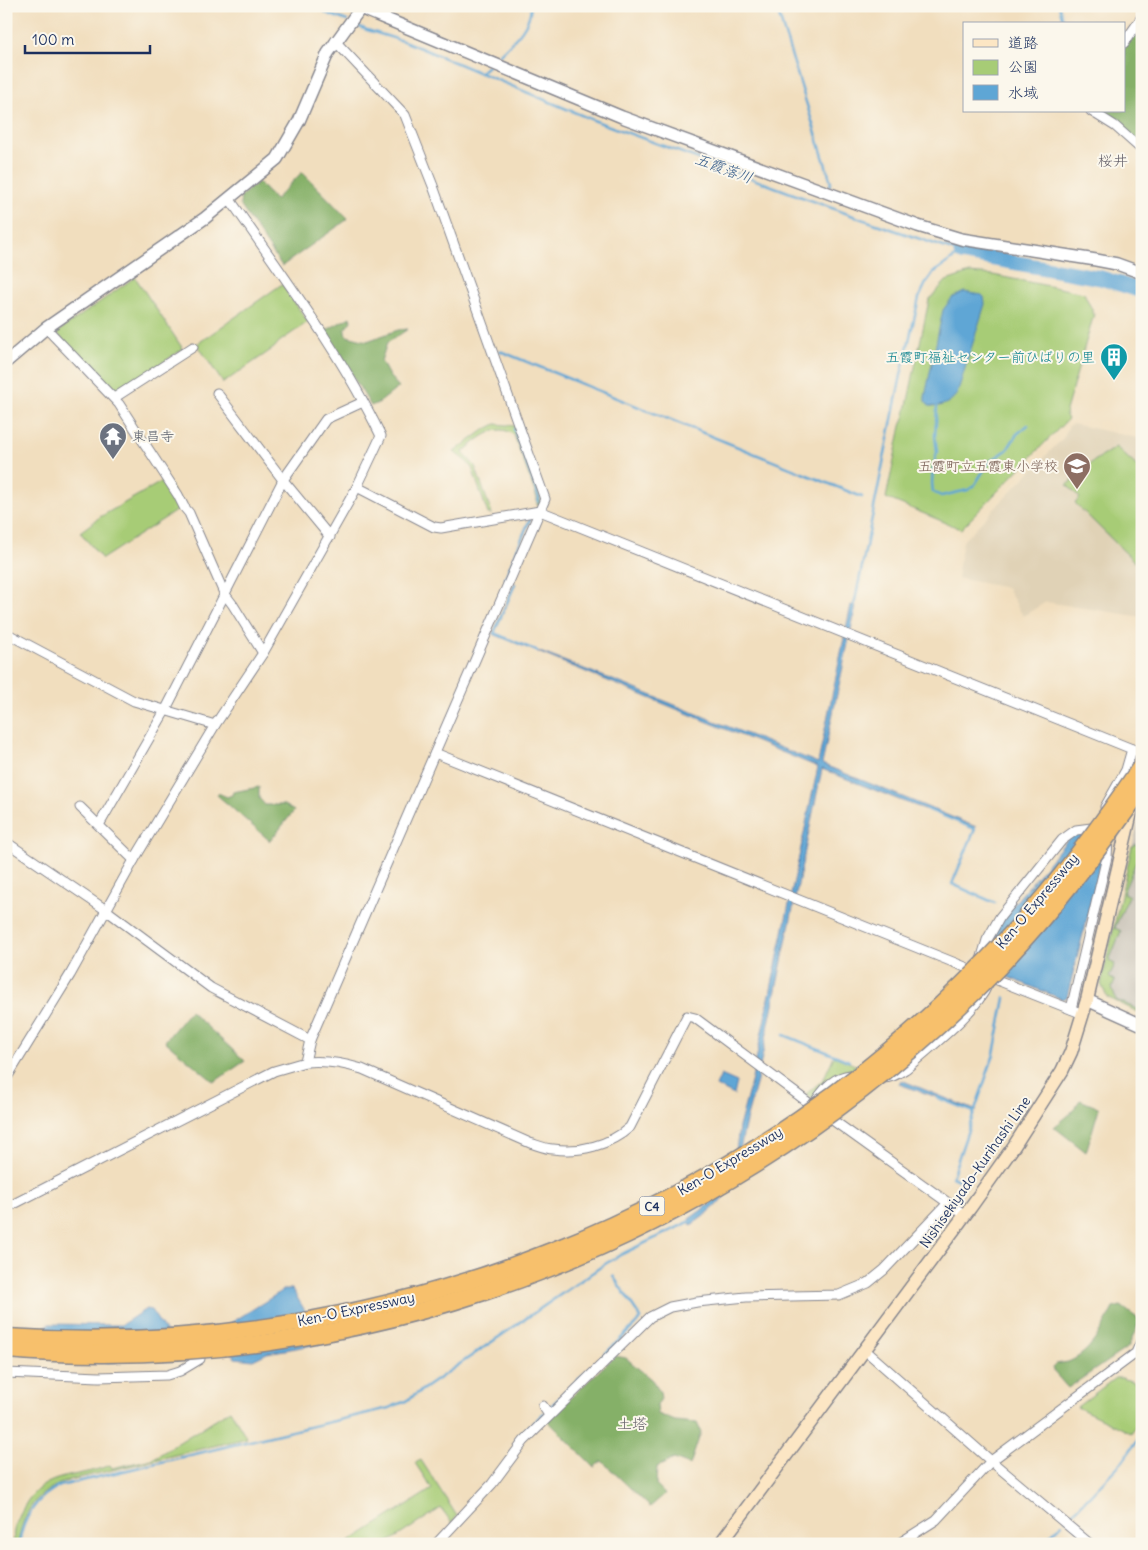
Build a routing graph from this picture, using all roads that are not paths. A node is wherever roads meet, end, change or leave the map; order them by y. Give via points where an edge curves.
1 (358, 8) edge
2 (1142, 17) edge
3 (1126, 40) edge
4 (335, 41) junction
5 (1093, 112) edge
6 (1142, 150) edge
7 (229, 198) junction
8 (1142, 273) edge
9 (46, 328) junction
10 (193, 347) dead end
11 (6, 362) edge
12 (217, 393) dead end
13 (114, 398) junction
14 (363, 402) junction
15 (283, 480) junction
16 (357, 487) junction
17 (540, 511) junction
18 (330, 537) junction
19 (224, 593) junction
20 (6, 633) edge
21 (263, 653) junction
22 (166, 709) junction
23 (216, 725) junction
24 (1132, 749) junction
25 (435, 753) junction
26 (1142, 753) edge
27 (1142, 764) edge
28 (1142, 788) edge
29 (80, 807) dead end
30 (99, 825) junction
31 (1104, 826) junction
32 (6, 842) edge
33 (134, 860) junction
34 (106, 910) junction
35 (977, 972) junction
36 (991, 977) junction
37 (1087, 1000) junction
38 (1071, 1009) junction
39 (1083, 1014) junction
40 (1142, 1025) edge
41 (310, 1040) junction
42 (305, 1062) junction
43 (6, 1079) edge
44 (813, 1106) junction
45 (947, 1204) junction
46 (6, 1208) edge
47 (965, 1215) junction
48 (6, 1337) edge
49 (1142, 1339) edge
50 (6, 1350) edge
51 (865, 1350) junction
52 (200, 1359) dead end
53 (6, 1373) edge
54 (543, 1406) dead end
55 (548, 1415) junction
56 (991, 1461) junction
57 (436, 1544) edge
58 (720, 1544) edge
59 (898, 1544) edge
60 (1090, 1544) edge

1 - 4 street
1 - 8 street via 622,117 918,226 961,239 1096,260
2 - 3 street
4 - 7 street via 299,121 277,159
4 - 17 street via 406,115 545,499
5 - 6 street via 1115,126
7 - 9 street
7 - 14 street via 323,335
9 - 11 street
9 - 13 street
10 - 13 street
12 - 15 street
13 - 19 street via 189,513
14 - 15 street via 326,420
14 - 16 street via 381,436
15 - 18 street
15 - 19 street
16 - 17 street via 441,528
16 - 18 street
17 - 24 street
17 - 25 street
18 - 21 street
19 - 21 street
19 - 22 street
20 - 22 street via 134,701
21 - 23 street
22 - 23 street
22 - 30 street
23 - 33 street
24 - 26 street
24 - 31 street via 1126,770 1105,806
25 - 35 street
25 - 41 street
27 - 37 main road, Nishisekiyado-Kurihashi Line
27 - 48 highway, Ken-O Expressway / C4, bridge via 1062,875 1011,934 953,993 841,1088 714,1173 656,1205 510,1268 382,1305 306,1321 159,1337 92,1340
28 - 50 highway, Ken-O Expressway / C4, bridge via 1072,883 1020,944 963,1003 904,1055 784,1145 720,1186 623,1237 524,1279 464,1299 387,1321 308,1336 161,1353
29 - 30 street
30 - 33 street
31 - 35 street via 1076,830 1062,840 1000,917 987,940
31 - 38 street via 1108,841 1107,857
32 - 34 street
33 - 34 street
34 - 41 street via 211,988
34 - 43 street
35 - 36 street
36 - 38 street
36 - 44 street via 977,1003 907,1068 885,1078 856,1074 844,1076 827,1085
37 - 39 main road, Nishisekiyado-Kurihashi Line
37 - 40 street
38 - 39 street
39 - 47 main road, Nishisekiyado-Kurihashi Line via 1071,1052 1052,1089
41 - 42 street
42 - 44 street via 343,1063 530,1143 552,1149 584,1149 622,1134 630,1127 686,1016 695,1018
42 - 46 street via 274,1072
44 - 45 street
45 - 47 street
45 - 55 street via 884,1270 868,1283 839,1295 746,1297 670,1306 650,1317
47 - 51 main road, Nishisekiyado-Kurihashi Line
49 - 56 street via 1136,1353
51 - 56 street
51 - 58 main road, Nishisekiyado-Kurihashi Line
52 - 53 street via 167,1375 99,1377
54 - 55 street
55 - 57 street via 492,1484
56 - 59 street via 936,1520
56 - 60 street

